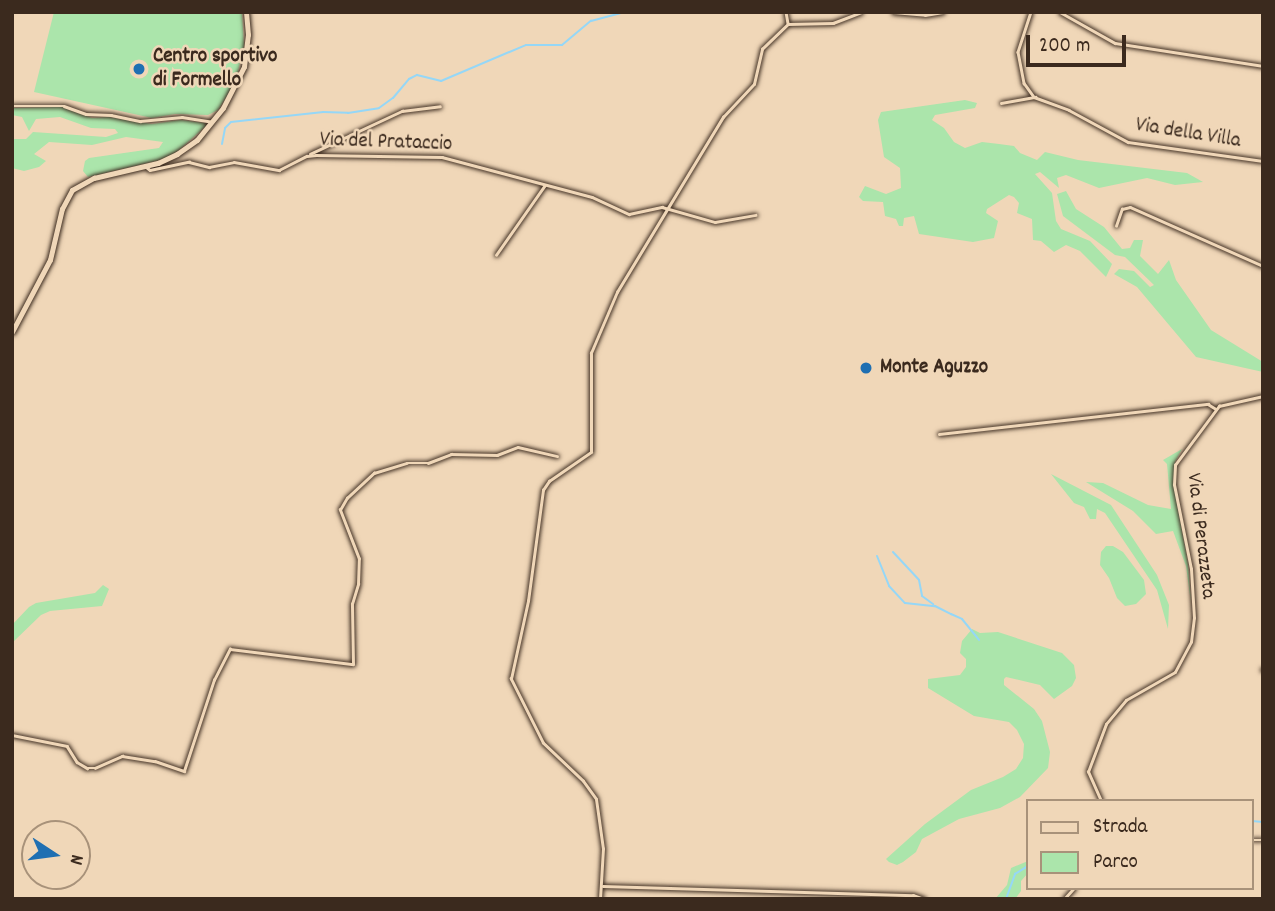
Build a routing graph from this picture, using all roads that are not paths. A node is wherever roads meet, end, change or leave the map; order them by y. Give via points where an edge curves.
1 (246, 12) edge
2 (786, 12) edge
3 (861, 12) edge
4 (893, 12) edge
5 (943, 12) edge
6 (1031, 12) edge
7 (1060, 12) edge
8 (788, 24) junction
9 (1263, 66) edge
10 (1035, 97) junction
11 (1000, 103) dead end
12 (12, 106) edge
13 (440, 106) dead end
14 (212, 122) junction
15 (307, 156) junction
16 (1263, 161) edge
17 (145, 166) junction
18 (545, 185) junction
19 (667, 208) junction
20 (755, 215) dead end
21 (1116, 226) dead end
22 (496, 255) dead end
23 (1263, 266) edge
24 (12, 332) edge
25 (1263, 396) edge
26 (1216, 409) junction
27 (939, 435) dead end
28 (557, 456) dead end
29 (12, 736) edge
30 (1100, 799) edge
31 (603, 886) junction
32 (600, 899) edge
33 (924, 899) edge

1 - 14 street via 248,42 242,72
2 - 8 street
3 - 8 street via 833,23
4 - 5 street
6 - 10 street via 1018,52 1024,83
7 - 9 street via 1115,43
8 - 19 street via 762,49 754,84 723,117
10 - 11 street
10 - 16 street, Via della Villa via 1128,142
12 - 14 street via 64,106 89,115 141,121 182,117
13 - 15 street via 402,111
14 - 17 street via 183,151
15 - 17 street, Via del Prataccio via 279,170 234,162 209,167 189,162 150,170
15 - 18 street, Via del Prataccio via 442,157
17 - 24 street via 89,180 70,193 53,253
18 - 19 street, Via del Prataccio via 599,199 629,214
18 - 22 street
19 - 20 street via 715,222
19 - 31 street via 619,289 592,348 592,452 544,489 528,601 511,674 543,743 596,799
21 - 23 street via 1122,209 1130,207
25 - 26 street via 1227,402
26 - 27 street via 1208,404
26 - 30 street, Via di Perazzeta via 1174,469 1180,524 1192,571 1190,646 1175,672 1124,702 1106,724 1088,772
28 - 29 street via 518,447 498,455 454,454 374,473 340,509 359,559 352,604 353,664 230,649 214,680 184,771 122,756 87,768 67,747
31 - 32 street
31 - 33 street via 913,895

